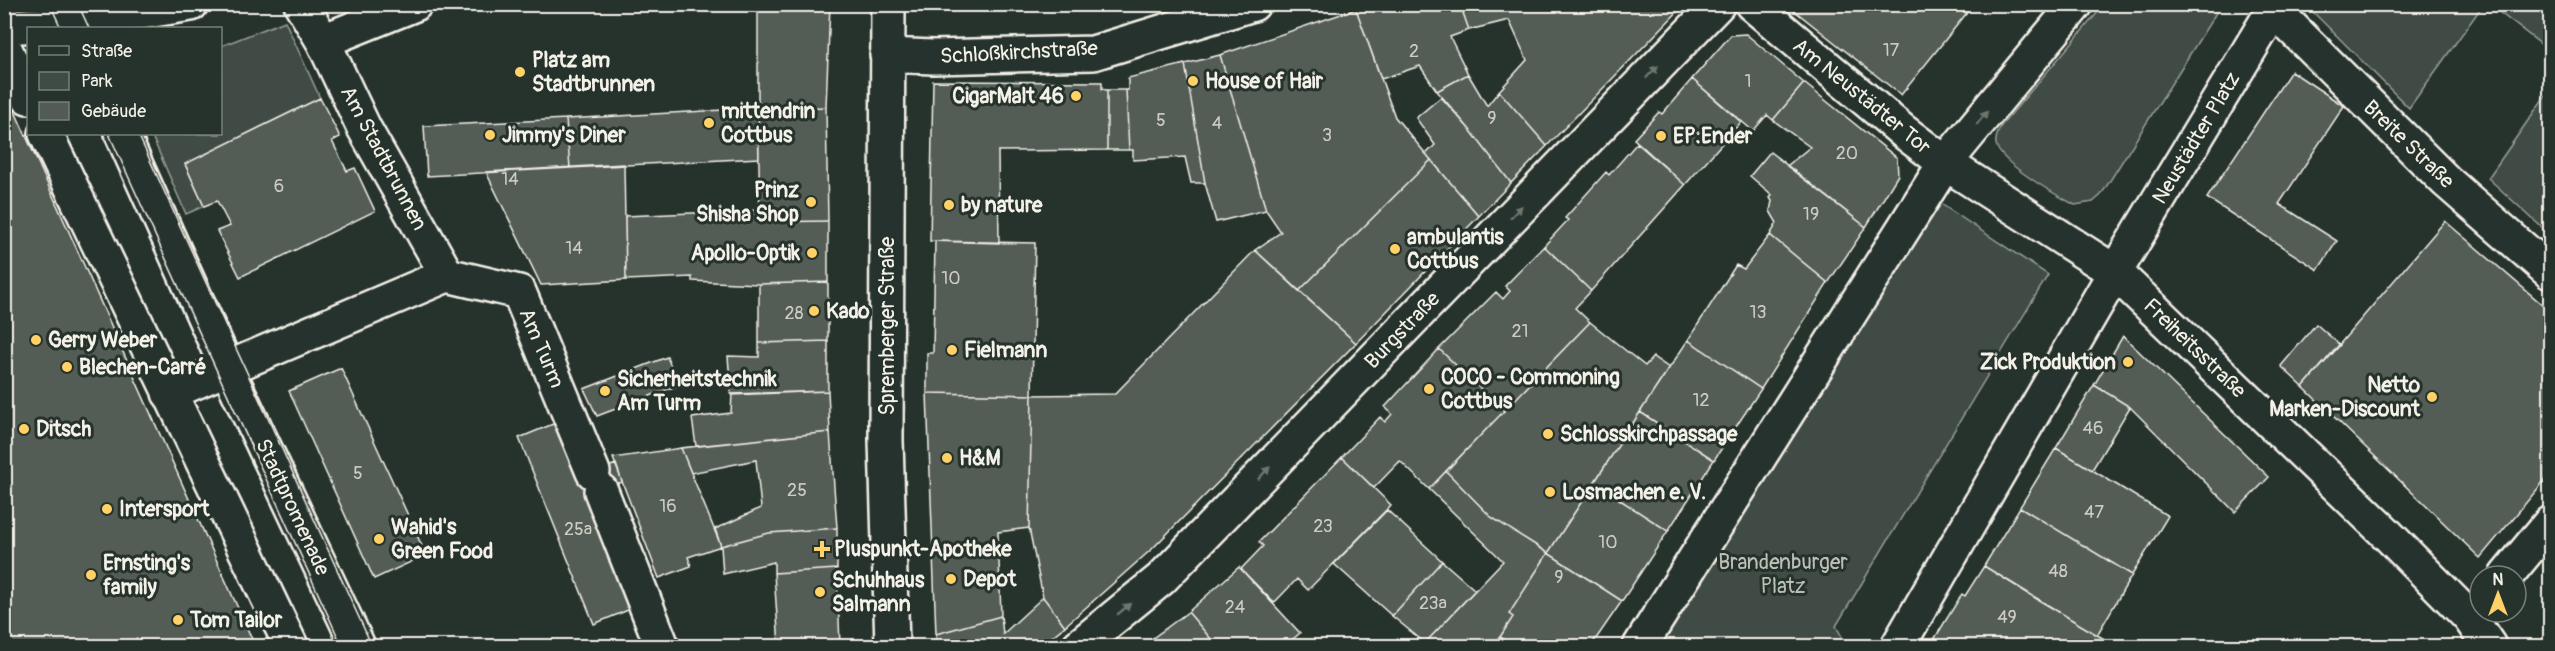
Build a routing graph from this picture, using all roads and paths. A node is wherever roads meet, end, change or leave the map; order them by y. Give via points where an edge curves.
1 (191, 4) edge
2 (301, 4) edge
3 (415, 4) edge
4 (888, 4) edge
5 (1718, 4) edge
6 (1752, 4) edge
7 (2076, 4) edge
8 (1250, 5) edge
9 (2276, 7) edge
10 (1185, 14) edge
11 (70, 19) edge
12 (4, 27) edge
13 (323, 41) junction
14 (4, 47) edge
15 (887, 55) junction
16 (27, 95) edge
17 (46, 135) edge
18 (122, 135) edge
19 (1945, 163) junction
20 (2115, 272) junction
21 (2550, 272) edge
22 (447, 274) junction
23 (227, 368) junction
24 (169, 393) junction
25 (2550, 523) edge
26 (2516, 564) edge
27 (2468, 606) edge
28 (2480, 624) edge
29 (291, 646) edge
30 (358, 646) edge
31 (663, 646) edge
32 (892, 646) edge
33 (1079, 646) edge
34 (1640, 646) edge
35 (1898, 646) edge
36 (2489, 646) edge

1 - 11 street
2 - 13 street, Am Stadtbrunnen
3 - 13 street
4 - 15 street, Spremberger Straße
33 -> 5 street, Burgstraße via 1161,579
6 - 19 street, Am Neustädter Tor
19 -> 7 street
8 - 10 street, Schloßkirchstraße
9 - 20 street, Neustädter Platz
9 - 21 street, Breite Straße via 2446,181
10 - 15 street, Schloßkirchstraße via 1093,53
11 - 12 street
13 - 22 street, Am Stadtbrunnen via 364,128
14 - 16 street
15 - 32 street, Spremberger Straße via 886,440
17 - 24 street
18 - 23 street, Stadtpromenade
19 - 20 street, Freiheitsstraße
19 - 34 street
20 - 27 street, Freiheitsstraße
20 - 35 street
22 - 23 street
22 - 31 street, Am Turm via 519,292
23 - 24 street
23 - 30 street, Stadtpromenade
24 - 29 street
25 - 26 street
28 - 36 street, Freiheitsstraße

